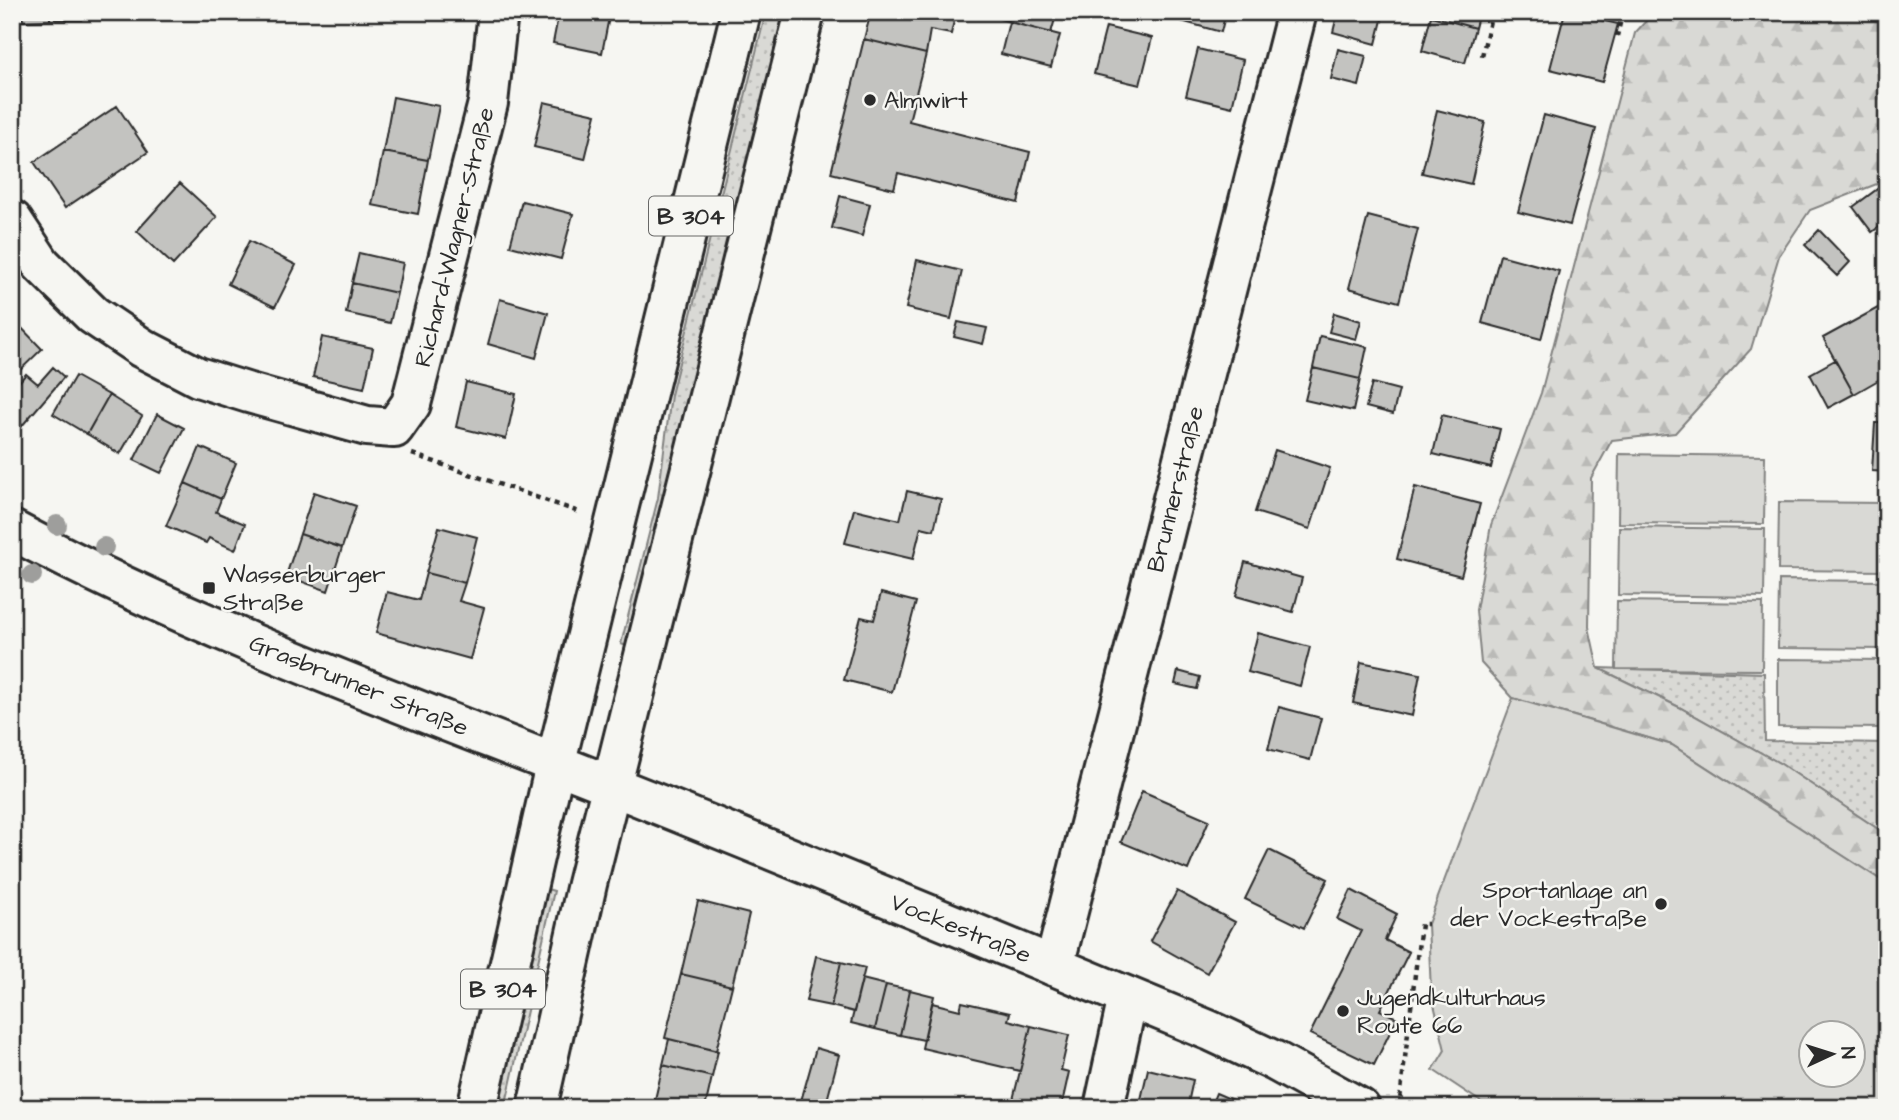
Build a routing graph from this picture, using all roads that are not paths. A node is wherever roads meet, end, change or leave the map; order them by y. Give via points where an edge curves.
1 (498, 12) edge
2 (741, 12) edge
3 (805, 12) edge
4 (1297, 12) edge
5 (12, 220) edge
6 (12, 530) edge
7 (555, 765) junction
8 (611, 786) junction
9 (1054, 966) junction
10 (1128, 997) junction
11 (477, 1108) edge
12 (537, 1108) edge
13 (1104, 1108) edge
14 (1360, 1108) edge

1 - 5 main road, Richard-Wagner-Straße via 488,103 411,404 394,428 367,426 198,377 142,348 93,315 40,264
2 - 7 main road, B 304
3 - 8 main road, B 304
4 - 9 main road, Brunnerstraße
6 - 7 main road, Grasbrunner Straße via 198,619
7 - 8 main road, Vockestraße
7 - 11 main road, B 304
8 - 9 main road, Vockestraße
8 - 12 main road, B 304
9 - 10 main road, Vockestraße
10 - 13 main road
10 - 14 main road, Vockestraße via 1275,1060

